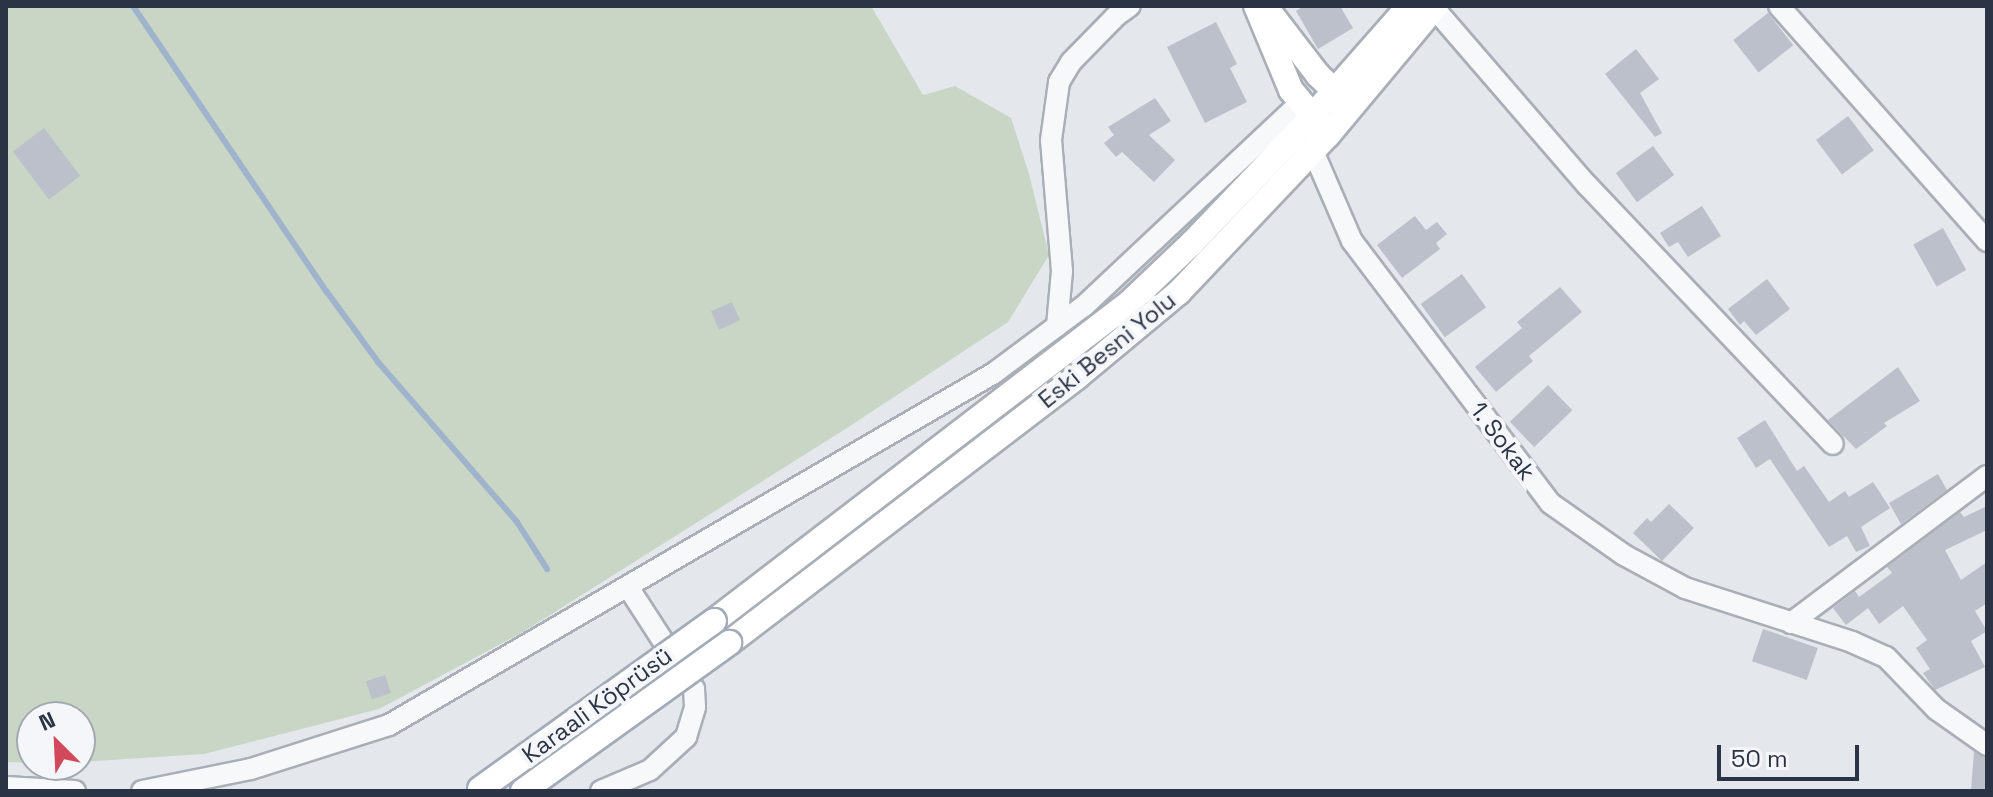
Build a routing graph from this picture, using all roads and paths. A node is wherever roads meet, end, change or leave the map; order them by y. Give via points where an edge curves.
1 (1130, 6) edge
2 (1256, 6) edge
3 (1265, 6) edge
4 (1409, 6) edge
5 (1779, 6) edge
6 (1435, 7) edge
7 (1342, 99) junction
8 (1314, 126) junction
9 (1987, 241) edge
10 (1057, 326) junction
11 (1833, 444) dead end
12 (1986, 478) edge
13 (628, 587) junction
14 (714, 621) joint
15 (1791, 623) junction
16 (729, 643) joint
17 (1987, 745) edge
18 (6, 787) edge
19 (478, 790) edge
20 (75, 791) edge
21 (142, 791) edge
22 (523, 791) edge
23 (601, 791) edge

1 - 10 street via 1071,62 1059,82 1051,140 1062,271
2 - 8 main road via 1276,61
3 - 7 main road
4 - 7 main road, Eski Besni Yolu
5 - 9 street
6 - 7 main road, Eski Besni Yolu
6 - 11 street via 1587,185
7 - 8 main road, Eski Besni Yolu
8 - 10 street
8 - 14 main road, Eski Besni Yolu via 1130,302
8 - 15 street, 1. Sokak via 1352,241 1550,503 1624,555 1685,588
8 - 16 main road, Eski Besni Yolu via 1210,261 1146,321
10 - 13 street via 994,373
12 - 15 street
13 - 21 street via 389,725 251,769
13 - 23 street via 694,689 695,707 686,737 650,770
14 - 19 main road, Karaali Köprüsü, bridge
15 - 17 street, 1. Sokak via 1886,657 1936,709
16 - 22 main road, Karaali Köprüsü, bridge
18 - 20 street

